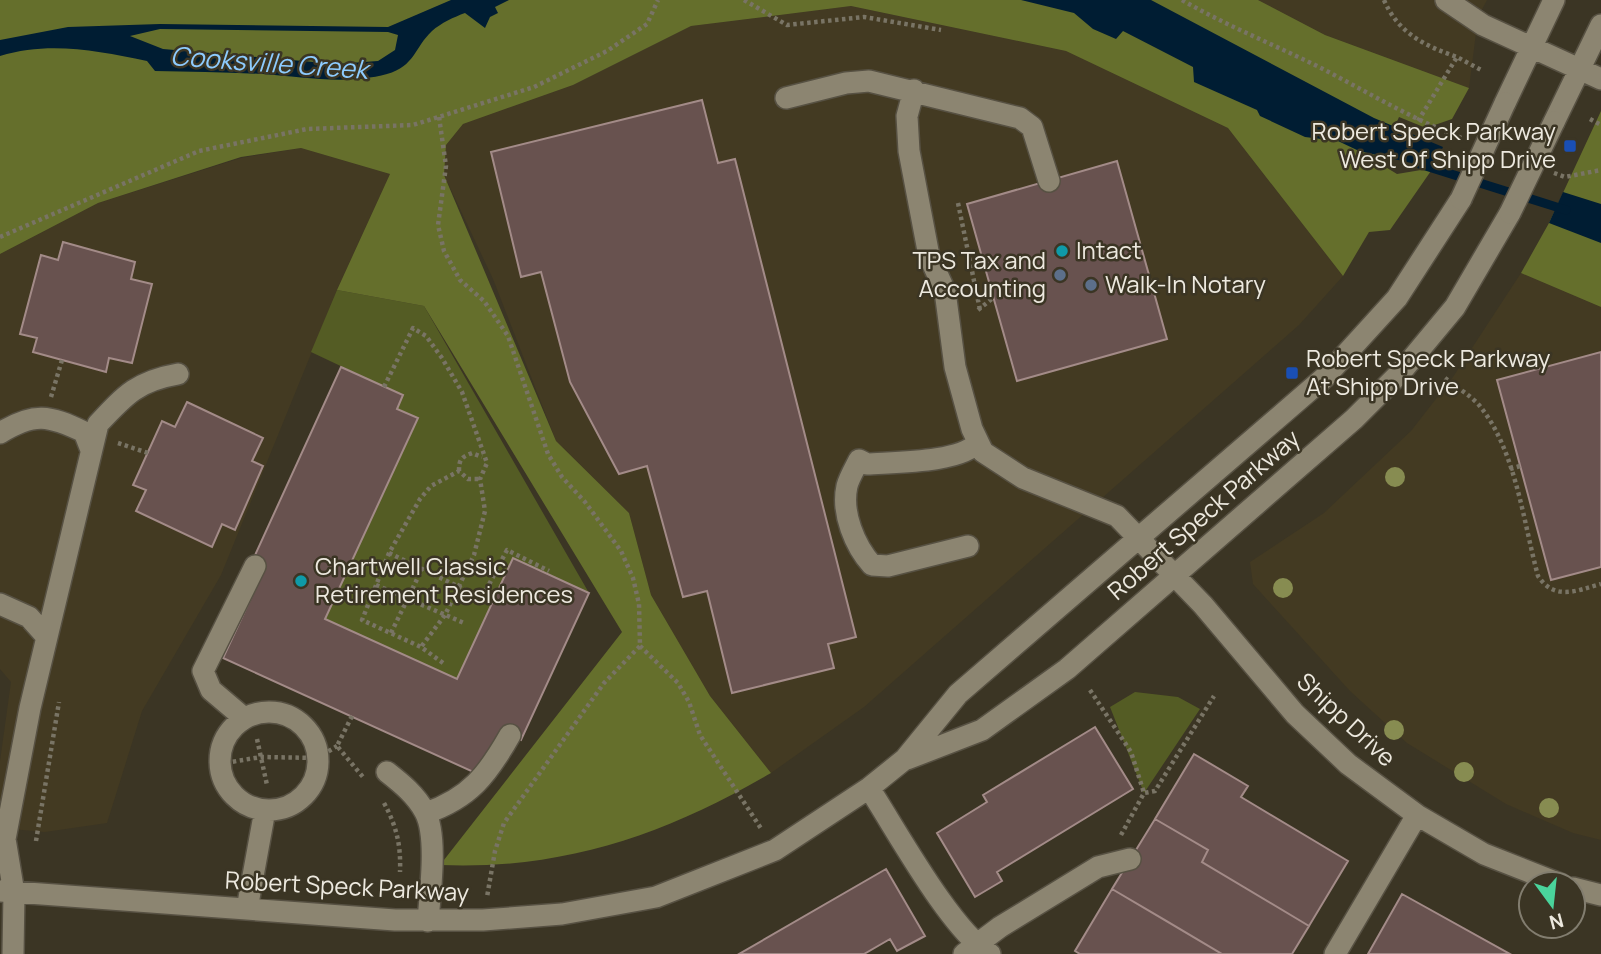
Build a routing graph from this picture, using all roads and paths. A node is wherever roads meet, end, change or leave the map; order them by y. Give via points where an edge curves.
1 (659, 0) edge
2 (744, 0) edge
3 (1182, 0) edge
4 (1384, 0) edge
5 (1446, 0) edge
6 (1554, 0) edge
7 (1601, 25) edge
8 (941, 30) dead end
9 (1531, 47) junction
10 (1457, 57) junction
11 (1578, 69) junction
12 (1483, 71) dead end
13 (1601, 79) edge
14 (914, 90) junction
15 (786, 98) dead end
16 (439, 117) junction
17 (1590, 119) dead end
18 (1418, 121) junction
19 (1601, 125) edge
20 (1474, 143) dead end
21 (1601, 170) edge
22 (1552, 172) dead end
23 (1049, 181) dead end
24 (958, 203) dead end
25 (0, 237) edge
26 (980, 310) dead end
27 (62, 360) dead end
28 (178, 374) dead end
29 (1445, 378) dead end
30 (384, 387) dead end
31 (45, 418) junction
32 (0, 433) edge
33 (978, 442) junction
34 (91, 450) junction
35 (482, 458) junction
36 (1520, 467) dead end
37 (1510, 469) junction
38 (459, 471) junction
39 (480, 480) junction
40 (1139, 539) junction
41 (968, 546) dead end
42 (389, 553) junction
43 (256, 566) dead end
44 (422, 569) junction
45 (549, 571) dead end
46 (1174, 576) junction
47 (1601, 584) edge
48 (376, 585) junction
49 (459, 587) junction
50 (408, 599) junction
51 (0, 604) edge
52 (445, 615) junction
53 (464, 623) dead end
54 (391, 633) junction
55 (46, 636) junction
56 (640, 646) junction
57 (421, 647) junction
58 (443, 663) dead end
59 (1090, 690) dead end
60 (1214, 696) dead end
61 (266, 712) junction
62 (244, 718) junction
63 (510, 735) dead end
64 (337, 746) dead end
65 (261, 757) junction
66 (318, 758) junction
67 (905, 759) junction
68 (219, 764) junction
69 (387, 772) dead end
70 (869, 788) junction
71 (1144, 793) junction
72 (271, 810) junction
73 (426, 813) junction
74 (1417, 815) junction
75 (775, 850) junction
76 (1130, 859) dead end
77 (1098, 867) junction
78 (1525, 870) edge
79 (7, 892) edge
80 (247, 909) junction
81 (483, 920) junction
82 (428, 922) junction
83 (977, 951) edge
84 (13, 954) edge
85 (1335, 954) edge

1 - 16 path via 647,24 576,68 534,88
2 - 8 path via 787,25 864,17
3 - 18 path
4 - 10 path via 1405,32 1428,47
5 - 9 street via 1483,25
6 - 9 street, Robert Speck Parkway
7 - 11 street, Robert Speck Parkway
9 - 11 street
9 - 40 street, Robert Speck Parkway, bridge via 1461,199 1396,299 1325,377
10 - 12 path
10 - 18 path
11 - 13 street
11 - 46 street, Robert Speck Parkway, bridge via 1510,213 1455,307 1354,419
14 - 15 street via 869,81
14 - 23 street via 1020,118 1032,127
14 - 33 street via 907,116 909,151 929,256 947,300 955,367
16 - 25 path via 413,125 307,129 200,151
16 - 56 path via 446,166 438,225 444,251 460,281 484,301 509,336 548,454 621,551 639,604
17 - 19 path
18 - 20 path
21 - 22 path via 1565,177
24 - 26 path
27 - 31 path
28 - 34 street via 149,379 120,400 98,424
29 - 37 path via 1477,403 1494,427
30 - 35 path via 413,328 426,336 462,392
31 - 32 street via 25,418
31 - 34 street via 84,432
33 - 40 street, Shipp Drive via 983,452 1023,478 1117,516
33 - 41 street via 971,450 940,458 867,464 859,460 847,486 847,508 858,549 873,565 888,566
34 - 55 street
35 - 38 path via 472,453 464,456
35 - 39 path via 487,463
36 - 37 path
37 - 47 path via 1544,585 1566,594
38 - 39 path via 468,479
38 - 42 path via 431,486
39 - 49 path via 485,511 474,555
40 - 46 street, Shipp Drive
40 - 67 street, Robert Speck Parkway via 958,694
42 - 44 path
42 - 48 path
43 - 62 street via 203,671 211,690
44 - 49 path
44 - 50 path
45 - 49 path via 507,550 482,598
46 - 67 street, Robert Speck Parkway via 1068,669 982,730
46 - 74 street, Shipp Drive via 1295,714 1348,764
48 - 50 path
48 - 54 path via 362,620
49 - 52 path
50 - 52 path
50 - 54 path
51 - 55 street via 29,617
52 - 53 path
52 - 57 path
54 - 57 path
55 - 79 street via 5,839
56 - 75 path via 678,683 710,752
56 - 81 path via 604,682 504,823
57 - 58 path
59 - 71 path via 1130,752
60 - 71 path via 1155,791
61 - 62 street
61 - 65 path via 256,740
61 - 66 street via 291,717 310,734
62 - 68 street via 230,730
63 - 73 street via 491,769 460,799
64 - 66 path
65 - 66 path
65 - 68 path
65 - 72 path
66 - 72 street via 316,776 307,792 293,804
67 - 70 street, Robert Speck Parkway
68 - 72 street via 230,793 246,805
69 - 73 street via 409,790
70 - 75 street, Robert Speck Parkway
70 - 83 street
71 - 77 path via 1130,823
72 - 80 street
73 - 82 street via 432,839
74 - 78 street, Shipp Drive via 1484,854
74 - 85 street
75 - 81 street, Robert Speck Parkway via 656,897 562,914
76 - 77 street
77 - 83 street
79 - 80 street, Robert Speck Parkway
79 - 84 street
80 - 82 street, Robert Speck Parkway
81 - 82 street, Robert Speck Parkway

